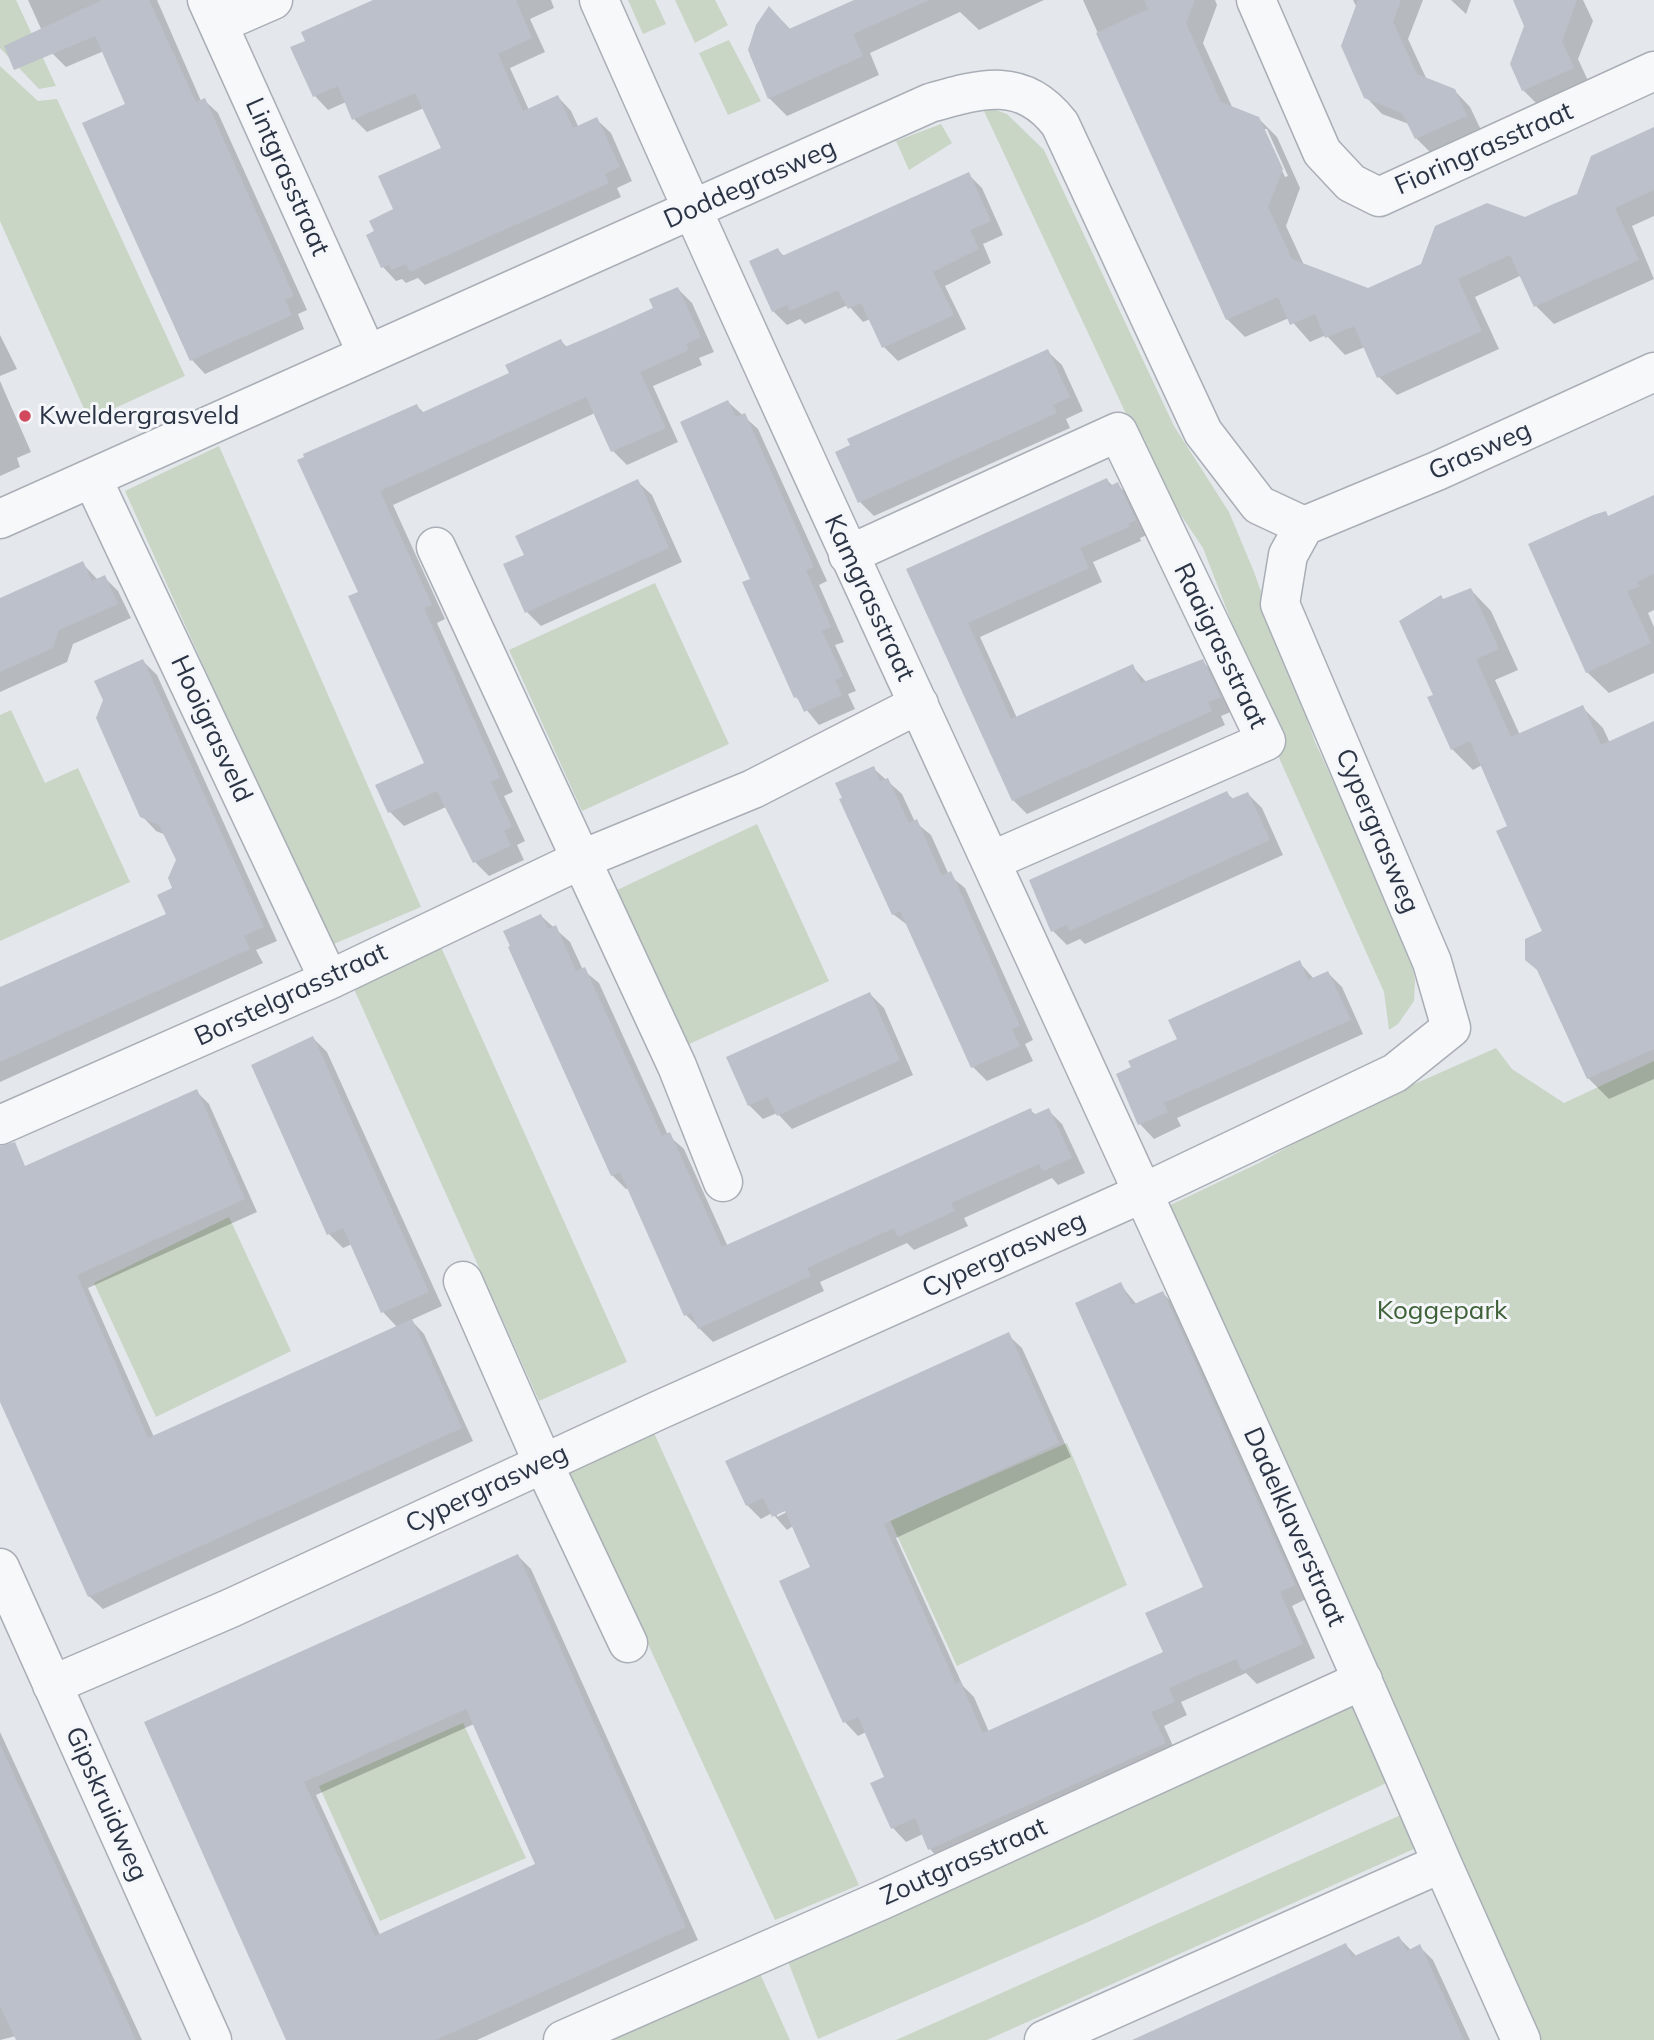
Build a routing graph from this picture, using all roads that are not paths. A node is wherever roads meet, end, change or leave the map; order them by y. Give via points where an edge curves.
1 (273, 0) edge
2 (599, 0) edge
3 (1256, 0) edge
4 (213, 12) edge
5 (1654, 71) edge
6 (693, 210) junction
7 (367, 354) junction
8 (1654, 372) edge
9 (92, 478) junction
10 (0, 519) edge
11 (1304, 526) junction
12 (436, 547) dead end
13 (848, 555) junction
14 (919, 704) junction
15 (580, 860) junction
16 (991, 861) junction
17 (330, 980) junction
18 (0, 1125) edge
19 (723, 1182) dead end
20 (1143, 1193) junction
21 (463, 1281) dead end
22 (543, 1463) junction
23 (0, 1568) edge
24 (628, 1643) dead end
25 (1363, 1680) junction
26 (52, 1685) junction
27 (1442, 1863) junction
28 (212, 2040) edge
29 (563, 2040) edge
30 (1044, 2040) edge
31 (1521, 2040) edge

1 - 4 street
2 - 6 street, Kamgrasstraat
3 - 5 street, Fioringrasstraat via 1322,152 1351,183 1379,197
4 - 7 street, Lintgrasstraat
6 - 7 street, Doddegrasweg
6 - 11 street, Doddegrasweg via 930,103 965,93 1028,94 1046,106 1060,124 1203,432 1259,505
6 - 13 street, Kamgrasstraat
7 - 9 street, Doddegrasweg
8 - 11 street, Grasweg
9 - 10 street, Doddegrasweg
9 - 17 street, Hooigrasveld
11 - 20 street, Cypergrasweg via 1288,555 1280,604 1432,962 1451,1028 1395,1073
12 - 15 street
13 - 14 street, Kamgrasstraat
13 - 16 street, Raaigrasstraat via 1118,432 1266,741
14 - 15 street, Borstelgrasstraat via 753,789
14 - 16 street, Kamgrasstraat
15 - 17 street, Borstelgrasstraat
15 - 19 street via 677,1066
16 - 20 street, Kamgrasstraat
17 - 18 street, Borstelgrasstraat
20 - 22 street, Cypergrasweg
20 - 25 street, Dadelklaverstraat
21 - 22 street
22 - 24 street
22 - 26 street, Cypergrasweg via 231,1608
23 - 26 street, Gipskruidweg
25 - 27 street, Dadelklaverstraat
25 - 29 street, Zoutgrasstraat
26 - 28 street, Gipskruidweg
27 - 30 street
27 - 31 street, Dadelklaverstraat

